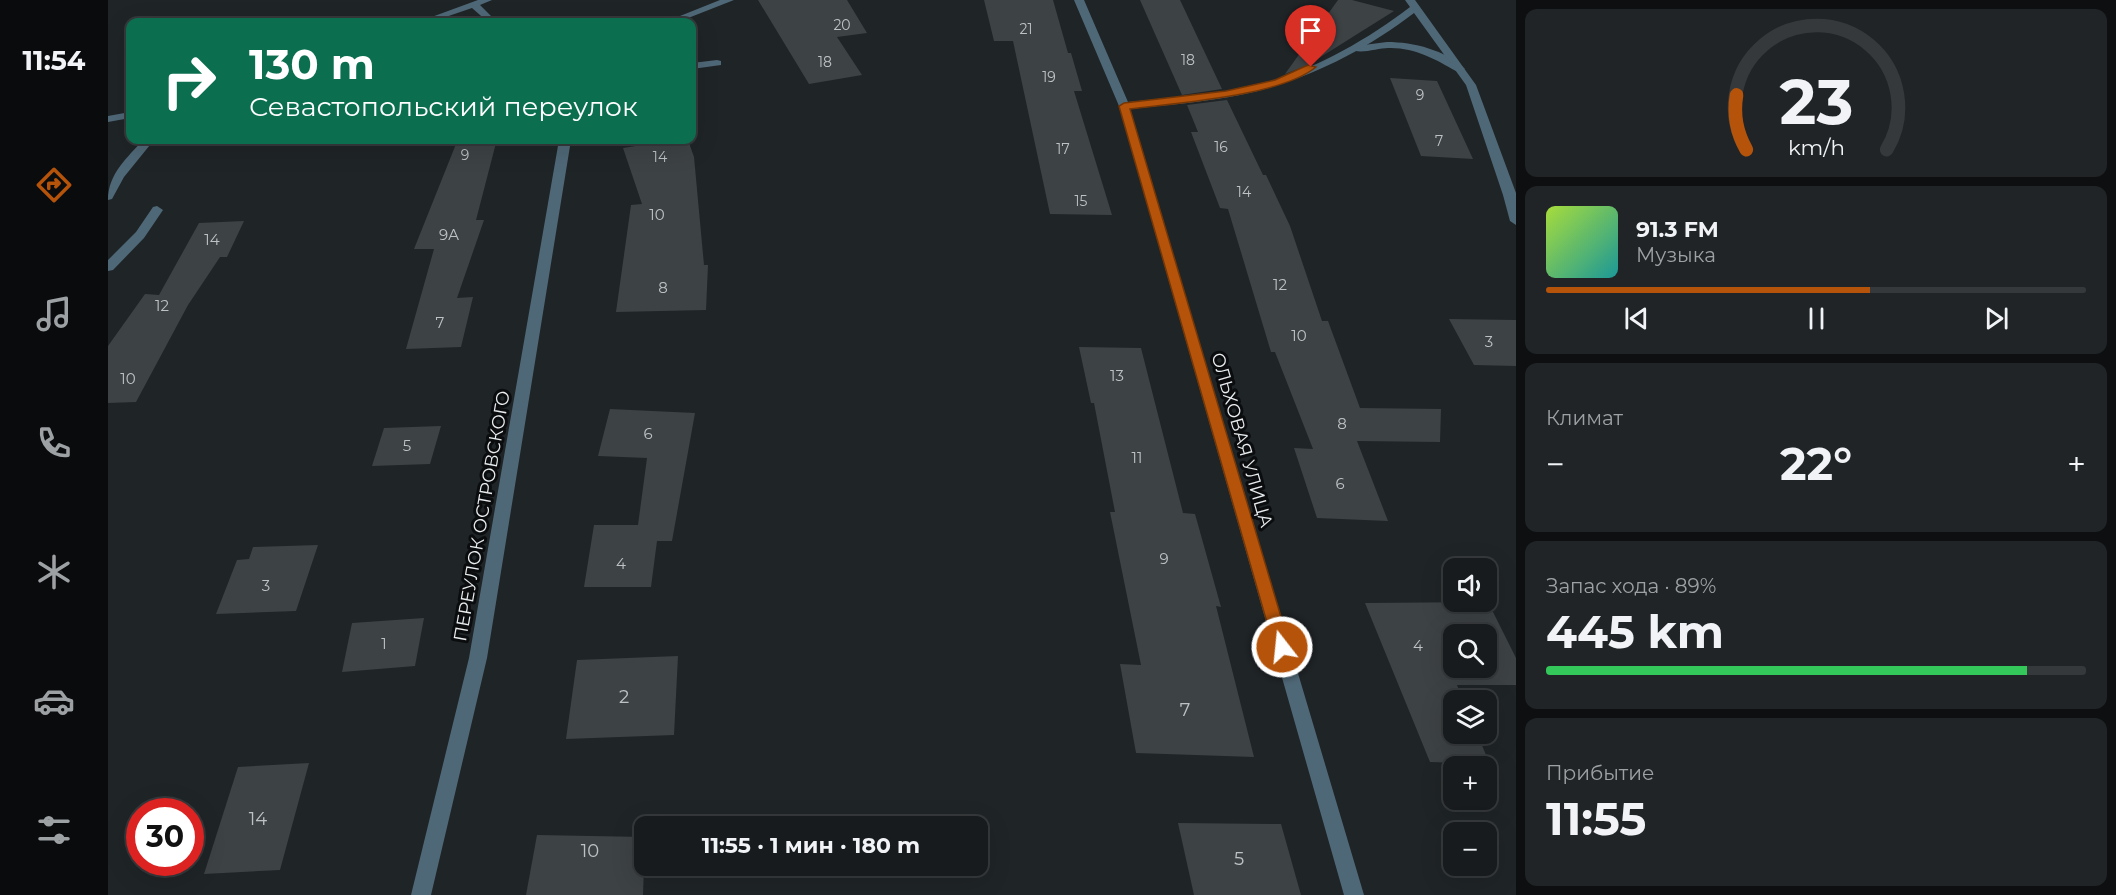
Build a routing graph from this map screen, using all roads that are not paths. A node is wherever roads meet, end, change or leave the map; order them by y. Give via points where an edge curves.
1 (487, 0) edge
2 (729, 0) edge
3 (1079, 0) edge
4 (1413, 4) edge
5 (474, 5) junction
6 (435, 18) edge
7 (489, 18) edge
8 (681, 18) edge
9 (1356, 49) junction
10 (717, 63) dead end
11 (696, 66) edge
12 (1460, 69) junction
13 (1124, 106) junction
14 (126, 116) edge
15 (108, 118) edge
16 (145, 144) edge
17 (564, 144) edge
18 (108, 196) edge
19 (1512, 196) edge
20 (158, 210) dead end
21 (1516, 221) edge
22 (108, 267) edge
23 (422, 895) edge
24 (1354, 895) edge

1 - 5 street
2 - 8 street
3 - 13 street, ОЛЬХОВАЯ УЛИЦА
4 - 9 street via 1381,34
4 - 12 street
5 - 6 street
5 - 7 street
9 - 12 street via 1413,45
9 - 13 street via 1278,82 1226,94
10 - 11 street
12 - 19 street via 1471,85
13 - 24 street, ОЛЬХОВАЯ УЛИЦА
14 - 15 street
16 - 18 street
17 - 23 street, ПЕРЕУЛОК ОСТРОВСКОГО via 478,658
19 - 21 street
20 - 22 street via 141,235

